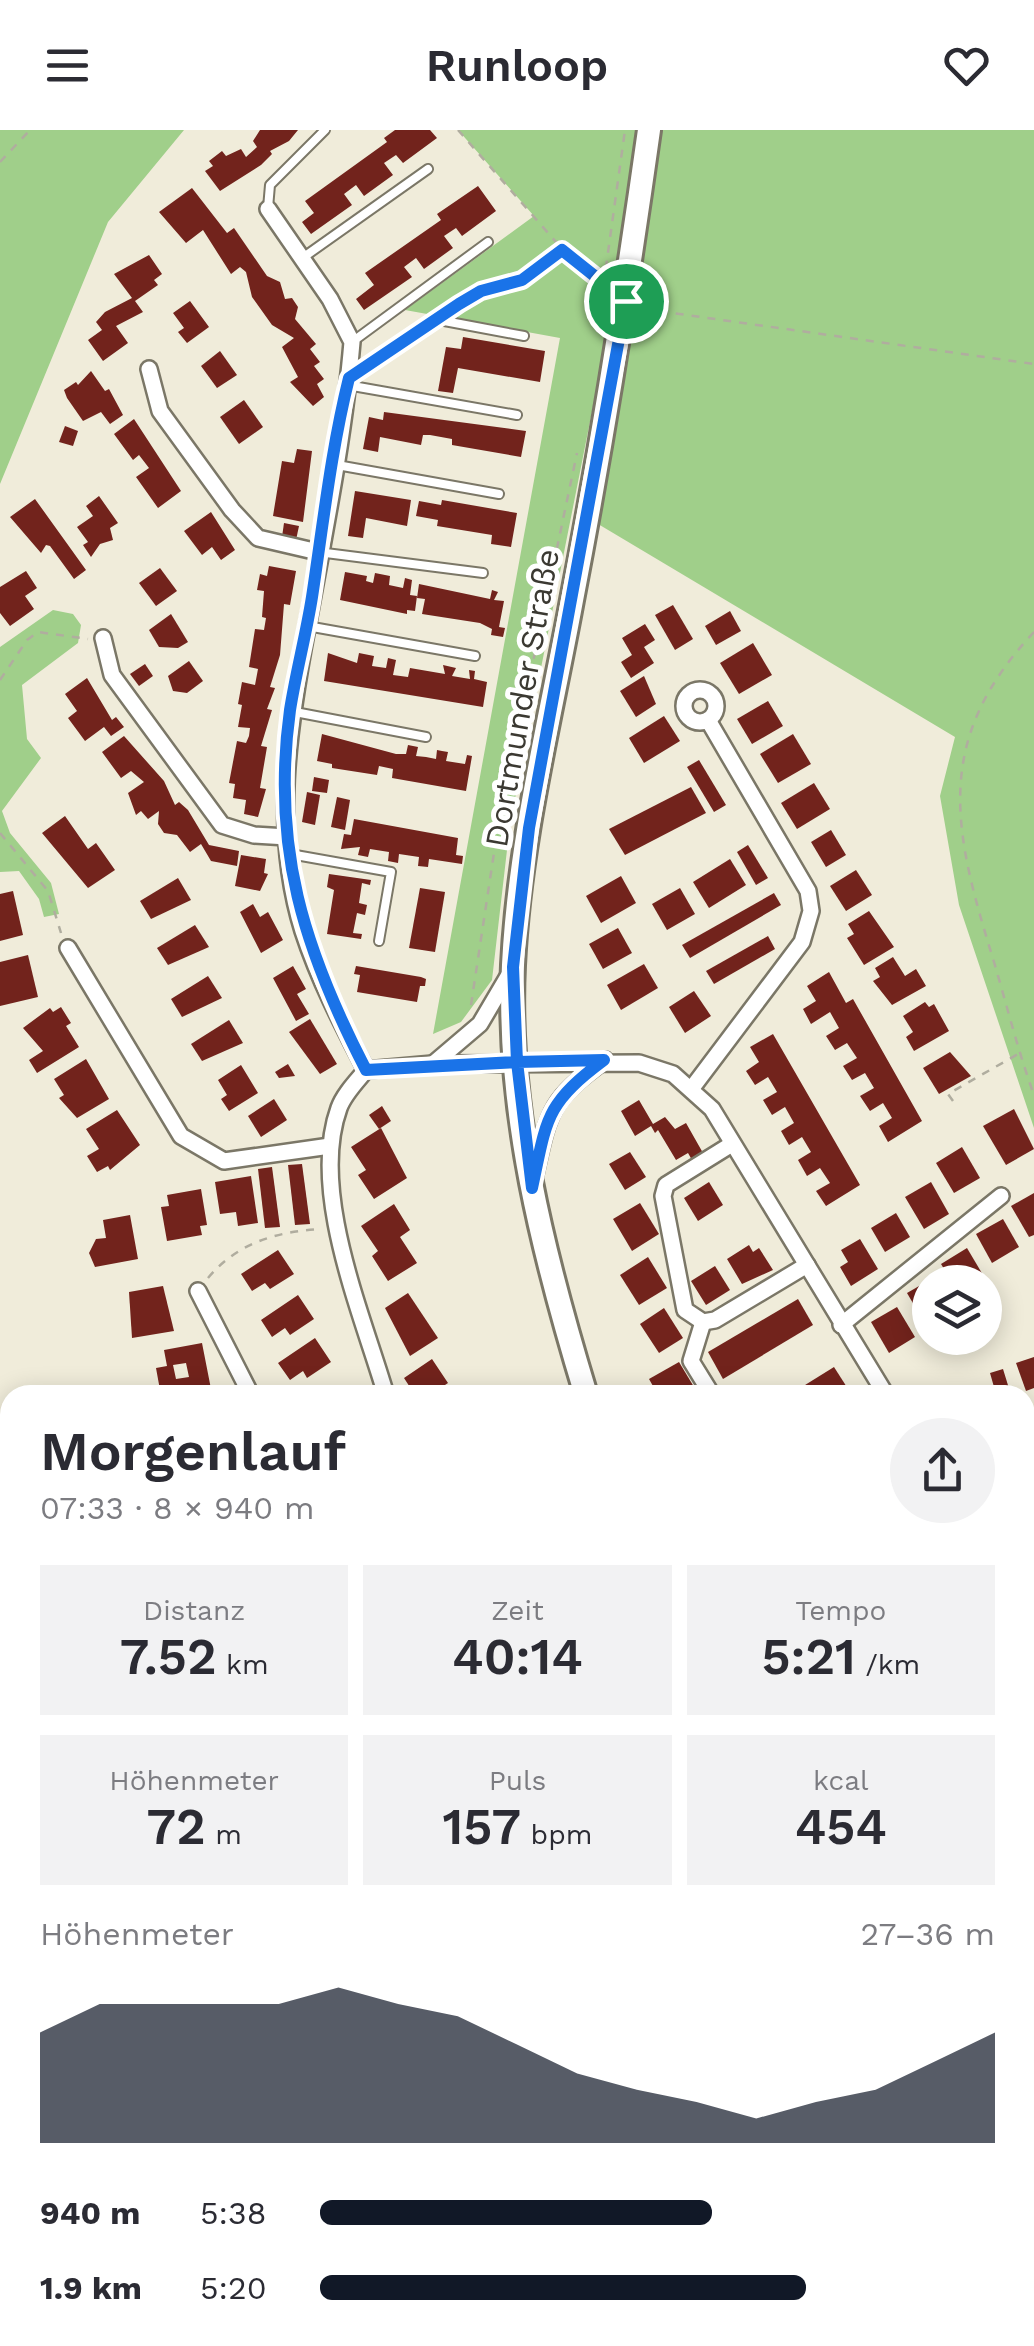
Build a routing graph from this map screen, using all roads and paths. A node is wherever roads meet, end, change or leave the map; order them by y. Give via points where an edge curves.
1 (30, 130) edge
2 (324, 130) edge
3 (458, 130) edge
4 (625, 130) edge
5 (649, 130) edge
6 (0, 162) edge
7 (428, 169) dead end
8 (268, 210) joint
9 (488, 242) dead end
10 (562, 250) junction
11 (302, 259) junction
12 (604, 287) junction
13 (626, 301) junction
14 (439, 320) junction
15 (524, 336) dead end
16 (352, 342) junction
17 (596, 343) dead end
18 (1034, 364) edge
19 (149, 369) dead end
20 (348, 382) junction
21 (517, 415) dead end
22 (577, 453) dead end
23 (333, 464) junction
24 (499, 494) dead end
25 (318, 552) junction
26 (482, 573) dead end
27 (307, 626) junction
28 (1034, 632) edge
29 (104, 641) joint
30 (475, 656) dead end
31 (0, 680) edge
32 (290, 711) junction
33 (708, 720) dead end
34 (426, 737) dead end
35 (0, 833) edge
36 (288, 846) junction
37 (379, 941) dead end
38 (68, 948) joint
39 (513, 967) junction
40 (469, 1017) dead end
41 (1019, 1054) junction
42 (604, 1060) junction
43 (517, 1062) junction
44 (433, 1064) junction
45 (366, 1070) junction
46 (692, 1088) junction
47 (1034, 1095) edge
48 (953, 1101) dead end
49 (732, 1144) junction
50 (330, 1146) junction
51 (532, 1188) junction
52 (1001, 1196) dead end
53 (336, 1227) junction
54 (807, 1265) junction
55 (198, 1292) joint
56 (703, 1322) junction
57 (841, 1325) junction
58 (246, 1385) edge
59 (383, 1385) edge
60 (583, 1385) edge
61 (706, 1385) edge
62 (880, 1385) edge

1 - 6 path
2 - 8 lane via 270,185
3 - 10 path
4 - 12 path
5 - 13 main road, Dortmunder Straße
7 - 11 lane
8 - 11 street
9 - 16 lane
10 - 12 path
10 - 14 path via 522,280 481,291
11 - 16 street
12 - 13 path
12 - 17 path
13 - 18 path via 636,308
13 - 39 main road, Dortmunder Straße via 529,828
14 - 15 lane
14 - 20 lane
16 - 20 street
19 - 25 street via 160,411 232,510 258,538
20 - 21 lane
20 - 23 street
22 - 40 path, Dortmunder Straße via 497,833
23 - 24 lane
23 - 25 street
25 - 26 lane
25 - 27 street
27 - 30 lane
27 - 32 street
28 - 41 path via 971,732 957,794 962,852
29 - 31 path via 38,632
29 - 36 street via 112,675 222,825
32 - 34 lane
32 - 36 street
33 - 46 street via 808,891 811,911 802,942
35 - 38 path via 48,891
36 - 37 lane via 391,872
36 - 45 street via 302,928
38 - 50 street via 181,1136 224,1162
39 - 43 main road, Dortmunder Straße
39 - 44 street via 480,1024
41 - 47 path
41 - 48 path via 948,1094
42 - 43 street
42 - 46 street via 656,1066
42 - 51 street via 557,1098
43 - 44 street
43 - 51 main road, Dortmunder Straße
44 - 45 street
45 - 50 street via 340,1104
46 - 49 street
49 - 54 street
49 - 56 street via 678,1175 663,1196 685,1310
50 - 53 street
51 - 60 main road, Dortmunder Straße
52 - 57 street
53 - 55 path via 272,1232 219,1265
53 - 59 street
54 - 56 street
54 - 57 street
55 - 58 street
56 - 61 street via 691,1361
57 - 62 street

